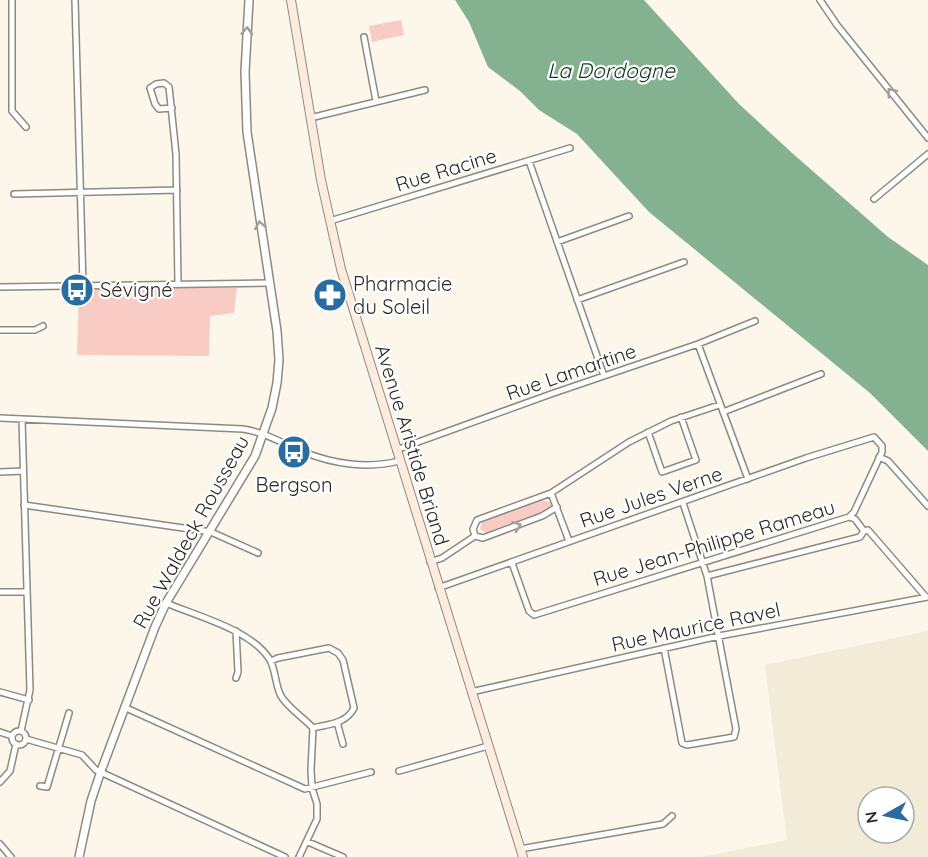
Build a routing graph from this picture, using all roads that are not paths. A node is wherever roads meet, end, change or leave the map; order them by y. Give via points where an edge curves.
1 (12, 0) edge
2 (75, 0) edge
3 (249, 0) edge
4 (291, 0) edge
5 (820, 0) edge
6 (364, 37) dead end
7 (424, 90) dead end
8 (376, 102) junction
9 (172, 108) junction
10 (310, 118) junction
11 (26, 127) dead end
12 (928, 138) edge
13 (570, 148) dead end
14 (928, 154) edge
15 (529, 161) junction
16 (177, 190) junction
17 (81, 192) junction
18 (14, 194) dead end
19 (874, 199) dead end
20 (629, 216) dead end
21 (330, 220) junction
22 (557, 242) junction
23 (684, 262) dead end
24 (178, 283) junction
25 (270, 283) junction
26 (83, 285) junction
27 (0, 287) edge
28 (577, 300) junction
29 (755, 321) dead end
30 (43, 326) dead end
31 (0, 330) edge
32 (698, 344) junction
33 (821, 374) dead end
34 (604, 376) junction
35 (719, 405) junction
36 (723, 412) junction
37 (681, 417) junction
38 (0, 418) edge
39 (22, 420) junction
40 (648, 432) junction
41 (263, 435) junction
42 (396, 450) junction
43 (879, 457) junction
44 (399, 461) junction
45 (23, 471) junction
46 (0, 472) edge
47 (748, 479) junction
48 (551, 493) junction
49 (683, 503) junction
50 (24, 505) junction
51 (928, 506) edge
52 (557, 507) junction
53 (849, 517) junction
54 (864, 531) junction
55 (211, 532) junction
56 (475, 536) junction
57 (569, 541) junction
58 (258, 553) dead end
59 (430, 562) junction
60 (512, 562) junction
61 (703, 563) junction
62 (707, 576) junction
63 (438, 588) junction
64 (0, 592) edge
65 (27, 592) junction
66 (927, 597) edge
67 (166, 603) junction
68 (236, 631) junction
69 (719, 636) junction
70 (664, 648) junction
71 (271, 661) junction
72 (236, 678) dead end
73 (0, 692) edge
74 (471, 692) junction
75 (29, 700) junction
76 (124, 707) junction
77 (69, 713) dead end
78 (337, 722) junction
79 (313, 728) junction
80 (21, 731) junction
81 (0, 732) edge
82 (12, 736) junction
83 (26, 739) junction
84 (16, 744) junction
85 (343, 744) dead end
86 (488, 746) junction
87 (59, 748) junction
88 (100, 771) junction
89 (399, 771) dead end
90 (371, 772) dead end
91 (0, 782) edge
92 (40, 786) dead end
93 (312, 788) junction
94 (672, 816) dead end
95 (308, 842) junction
96 (0, 844) edge
97 (522, 853) edge
98 (10, 857) edge
99 (79, 857) edge
100 (285, 857) edge
101 (299, 857) edge
102 (343, 857) edge

1 - 11 street via 12,111
2 - 17 street
25 -> 3 street, Rue Waldeck Rousseau via 247,132
4 - 10 main road, Avenue Aristide Briand
12 -> 5 street
6 - 8 street
7 - 8 street
8 - 10 street
9 - 9 street via 165,83 150,88 159,109
9 - 16 street
10 - 21 main road, Avenue Aristide Briand
13 - 15 street, Rue Racine
14 - 19 street
15 - 21 street, Rue Racine
15 - 22 street
16 - 17 street
16 - 24 street
17 - 18 street
17 - 26 street
20 - 22 street
21 - 42 main road, Avenue Aristide Briand
22 - 28 street
23 - 28 street
24 - 25 street
24 - 26 street
25 - 41 street, Rue Waldeck Rousseau via 279,360 272,408
26 - 27 street
28 - 34 street
29 - 32 street, Rue Lamartine
30 - 31 street via 34,330
32 - 34 street, Rue Lamartine
32 - 35 street
33 - 36 street
34 - 42 street, Rue Lamartine
35 - 36 street
35 - 37 street
36 - 47 street
37 - 40 street
37 - 40 street via 696,460 662,472
38 - 39 street
39 - 41 street via 243,429
39 - 45 street
40 - 48 street
41 - 44 street via 344,464
41 - 55 street, Rue Waldeck Rousseau
42 - 44 main road, Avenue Aristide Briand
43 - 47 street, Rue Jules Verne via 882,446 874,437
43 - 51 street via 888,461
43 - 53 street
44 - 59 main road, Avenue Aristide Briand
45 - 46 street
45 - 50 street
47 - 49 street, Rue Jules Verne
48 - 52 street
48 - 56 street via 477,520
49 - 57 street, Rue Jules Verne
49 - 61 street
50 - 55 street
50 - 65 street
56 -> 52 street via 483,538
52 - 57 street
53 - 54 street, Rue Jean-Philippe Rameau
53 - 61 street, Rue Jean-Philippe Rameau
54 - 62 street, Rue Jean-Philippe Rameau via 860,537
54 - 66 street via 868,530
55 - 58 street
55 - 67 street, Rue Waldeck Rousseau
56 - 59 street
57 - 60 street, Rue Jules Verne
59 - 63 main road, Avenue Aristide Briand
60 - 61 street, Rue Jean-Philippe Rameau via 529,611 534,615
60 - 63 street, Rue Jules Verne
61 - 62 street
62 - 69 street
63 - 74 main road, Avenue Aristide Briand
64 - 65 street
65 - 75 street
66 - 69 street, Rue Maurice Ravel
67 - 68 street
67 - 76 street, Rue Waldeck Rousseau
68 - 71 street
68 - 72 street
69 - 70 street, Rue Maurice Ravel
69 - 70 street via 736,729 734,736 682,743
70 - 74 street, Rue Maurice Ravel
71 - 78 street via 319,649 329,648 338,653 354,708
71 - 79 street via 280,695
73 - 75 street
74 - 86 main road, Avenue Aristide Briand
75 - 80 street
76 - 88 street, Rue Waldeck Rousseau
76 - 93 street via 305,789
77 - 87 street
78 - 79 street
78 - 85 street
79 - 93 street
80 - 82 street
80 - 83 street
81 - 82 street
82 - 84 street
83 - 84 street
83 - 87 street
84 - 91 street via 10,771
86 - 89 street
86 - 97 main road, Avenue Aristide Briand
87 - 88 street via 82,755
87 - 92 street via 47,787
88 - 99 street, Rue Waldeck Rousseau
88 - 100 street
90 - 93 street
93 - 95 street via 317,819
94 - 97 street via 663,824
95 - 101 street
95 - 102 street
96 - 98 street

